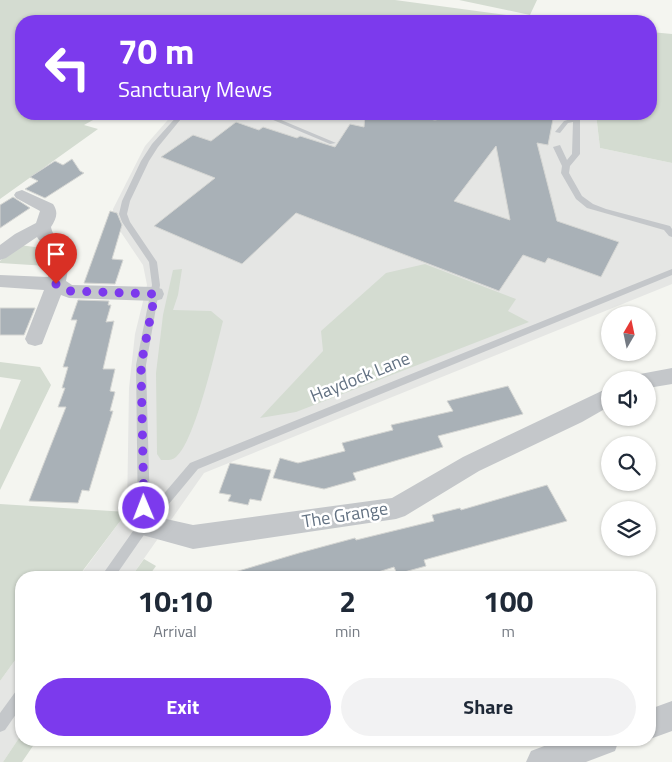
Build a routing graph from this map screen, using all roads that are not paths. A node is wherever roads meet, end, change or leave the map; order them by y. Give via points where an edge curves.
1 (177, 120) edge
2 (276, 120) edge
3 (569, 120) edge
4 (576, 120) edge
5 (558, 132) dead end
6 (332, 143) dead end
7 (557, 147) dead end
8 (566, 166) junction
9 (22, 194) dead end
10 (42, 227) junction
11 (672, 234) edge
12 (0, 254) edge
13 (672, 272) edge
14 (0, 281) edge
15 (56, 284) junction
16 (155, 294) junction
17 (35, 339) dead end
18 (672, 376) edge
19 (656, 379) edge
20 (601, 401) edge
21 (144, 525) junction
22 (111, 571) edge
23 (15, 704) edge
24 (672, 716) edge
25 (656, 722) edge
26 (0, 725) edge
27 (587, 746) edge
28 (542, 762) edge

1 - 16 lane via 145,161 124,208 126,222 153,262
2 - 6 lane
3 - 5 lane
4 - 8 lane via 576,154
7 - 8 lane
8 - 11 lane via 566,177 590,206 667,228
9 - 10 street via 47,208 48,218
10 - 12 street
10 - 15 street via 43,235 53,244 60,261
13 - 21 lane, Haydock Lane via 194,466
14 - 15 street
15 - 16 street via 70,291
15 - 17 street
16 - 21 lane via 141,365
18 - 19 street
20 - 21 street, The Grange via 471,464 396,508 194,537
21 - 22 lane, Haydock Lane
23 - 26 lane
24 - 25 street
27 - 28 street

